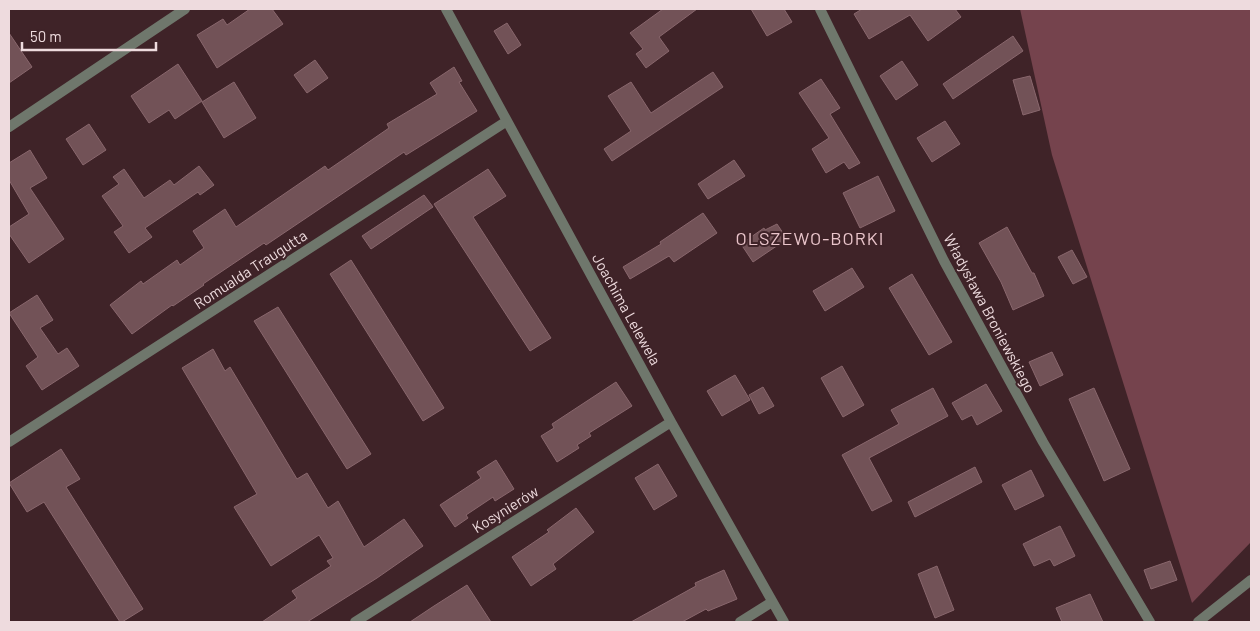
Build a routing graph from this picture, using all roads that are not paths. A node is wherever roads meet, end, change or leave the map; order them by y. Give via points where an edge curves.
1 (185, 9) edge
2 (446, 9) edge
3 (820, 9) edge
4 (507, 121) junction
5 (9, 127) edge
6 (671, 422) junction
7 (9, 442) edge
8 (1251, 580) edge
9 (772, 602) junction
10 (355, 622) edge
11 (740, 622) edge
12 (784, 622) edge
13 (1150, 622) edge
14 (1198, 622) edge

1 - 5 street
2 - 4 street, Joachima Lelewela
3 - 13 street, Władysława Broniewskiego via 944,261 1043,442
4 - 6 street, Joachima Lelewela
4 - 7 street, Romualda Traugutta
6 - 9 street, Joachima Lelewela
6 - 10 street, Kosynierów
8 - 14 street
9 - 11 street
9 - 12 street, Joachima Lelewela

